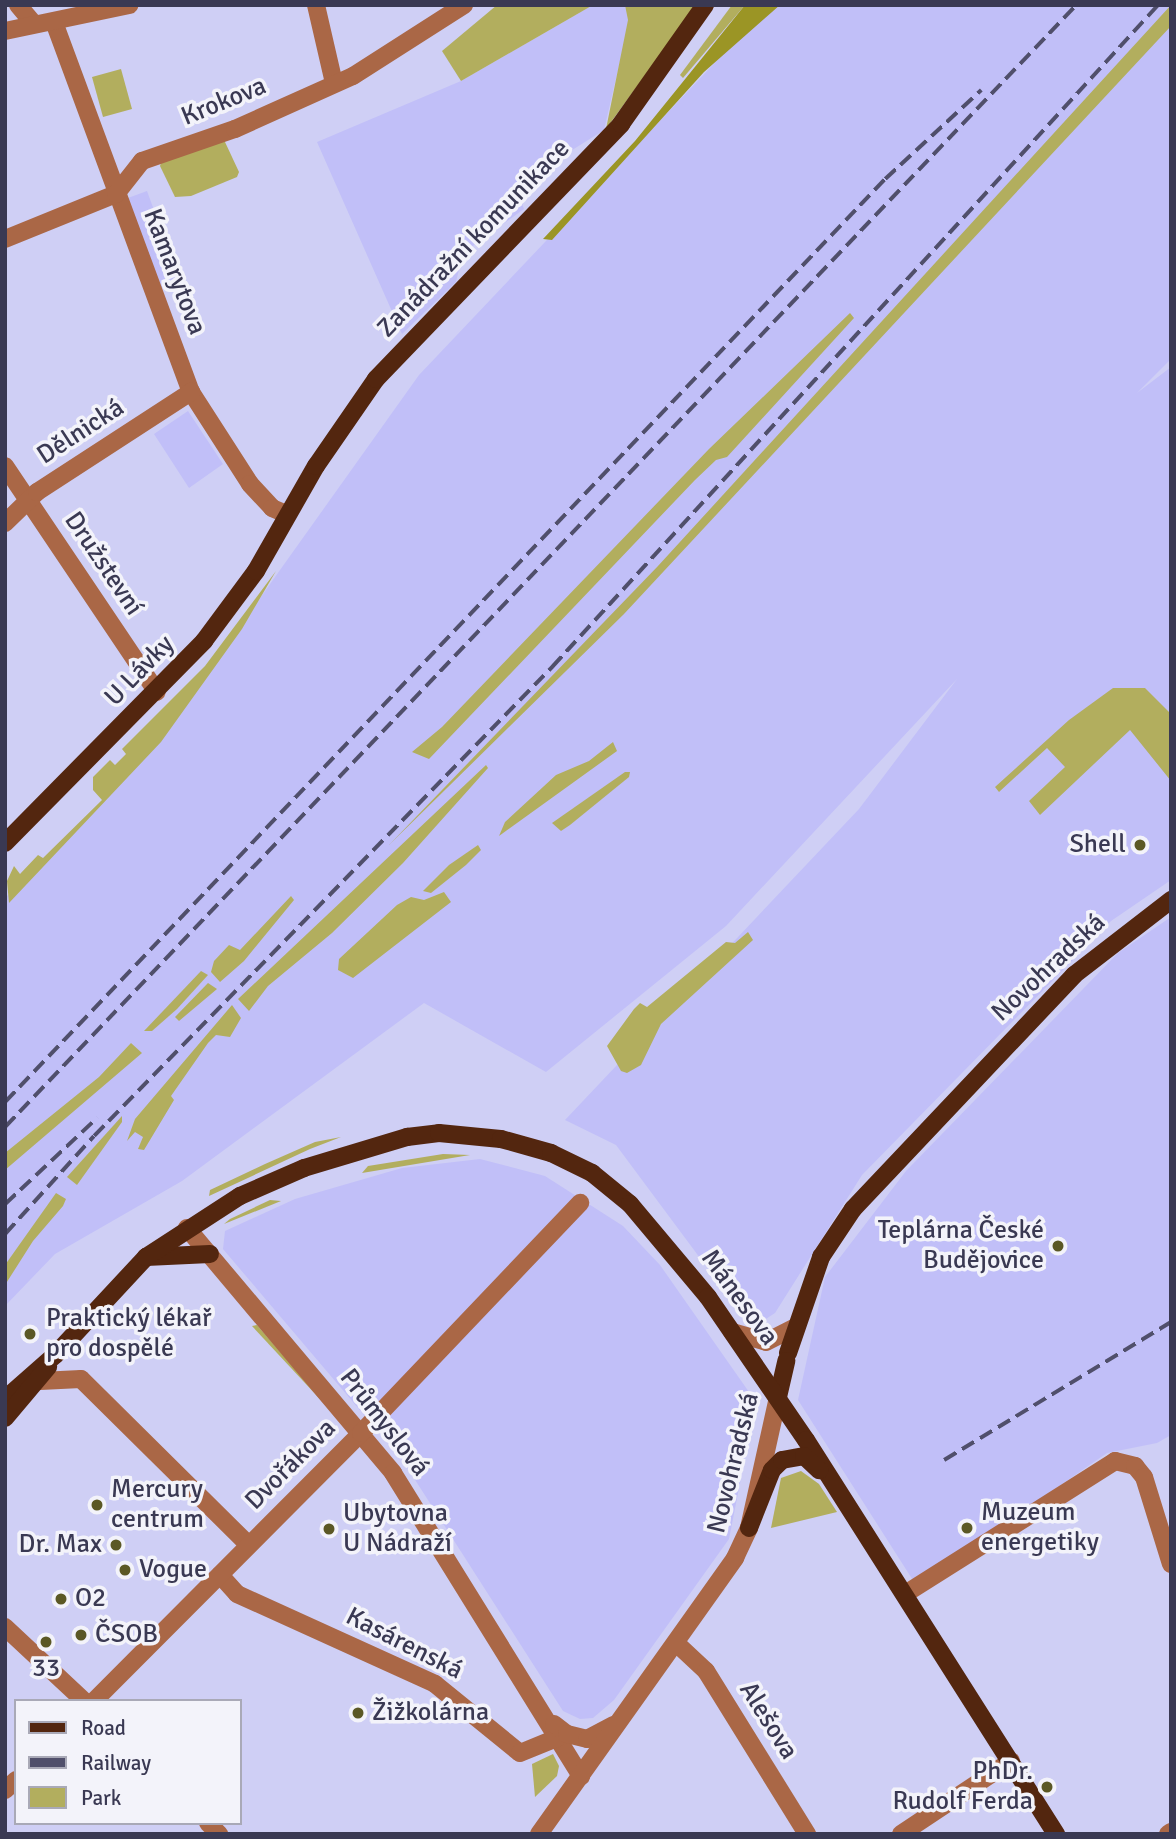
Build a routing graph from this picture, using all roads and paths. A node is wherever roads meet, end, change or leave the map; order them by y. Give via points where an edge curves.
1 (18, 5) edge
2 (129, 5) edge
3 (316, 5) edge
4 (464, 5) edge
5 (705, 5) edge
6 (54, 22) junction
7 (34, 24) junction
8 (5, 31) edge
9 (334, 83) junction
10 (116, 194) junction
11 (5, 239) edge
12 (191, 392) junction
13 (5, 466) edge
14 (29, 501) junction
15 (286, 514) junction
16 (5, 523) edge
17 (157, 692) junction
18 (5, 843) edge
19 (1171, 900) edge
20 (580, 1203) dead end
21 (187, 1228) junction
22 (210, 1254) junction
23 (146, 1257) junction
24 (794, 1328) junction
25 (732, 1332) junction
26 (55, 1354) junction
27 (40, 1381) junction
28 (778, 1397) junction
29 (5, 1399) edge
30 (5, 1418) edge
31 (361, 1433) junction
32 (835, 1485) junction
33 (749, 1528) junction
34 (249, 1545) junction
35 (1171, 1564) edge
36 (220, 1574) junction
37 (905, 1594) junction
38 (5, 1627) edge
39 (676, 1643) junction
40 (82, 1699) edge
41 (96, 1699) edge
42 (632, 1705) junction
43 (546, 1716) junction
44 (559, 1737) junction
45 (1011, 1761) junction
46 (581, 1776) junction
47 (539, 1834) edge
48 (807, 1834) edge
49 (901, 1834) edge
50 (1056, 1834) edge

1 - 7 street
2 - 6 street
3 - 9 street
4 - 9 street, Krokova via 367,68
5 - 15 main road, Zanádražní komunikace via 621,124 376,379
6 - 7 street
6 - 10 street, Kamarytova
7 - 8 street
9 - 10 street, Krokova via 234,129 142,161
10 - 11 street, Krokova
10 - 12 street, Kamarytova
12 - 14 street, Dělnická
12 - 15 street, Kamarytova via 250,484 272,508
13 - 14 street, Družstevní
14 - 16 street, Dělnická
14 - 17 street, Družstevní
15 - 17 main road, U Lávky via 231,607
17 - 18 main road, U Lávky
19 - 24 main road, Novohradská via 1074,975 889,1168 828,1244
20 - 31 street, Dvořákova
21 - 22 street, Průmyslová
21 - 23 main road, Mánesova
21 - 25 main road, Mánesova via 240,1196 304,1168 407,1137 439,1133 501,1139 563,1158 592,1173 630,1203 665,1240
22 - 23 main road
22 - 31 street, Průmyslová
23 - 26 main road, Mánesova
24 - 25 street via 766,1342
24 - 28 main road, Novohradská
25 - 28 main road, Mánesova
26 - 27 main road
26 - 29 main road
27 - 30 main road
27 - 34 street via 81,1379
28 - 32 main road, Mánesova
28 - 33 street, Novohradská
31 - 34 street, Dvořákova
31 - 43 street, Průmyslová via 423,1517
32 - 33 main road via 804,1456 782,1460 772,1470
32 - 37 main road, Mánesova
33 - 39 street, Novohradská via 735,1558
34 - 36 street, Dvořákova
35 - 37 street via 1144,1477 1136,1466 1115,1461
36 - 41 street, Dvořákova
36 - 44 street, Kasárenská via 237,1594 435,1684 520,1753
37 - 45 main road, Mánesova
38 - 40 street
39 - 42 street, Novohradská
39 - 48 street, Alešova via 706,1671
42 - 43 street via 599,1736 587,1739 567,1734
42 - 46 street, Novohradská
43 - 44 street, Průmyslová
44 - 46 street, Průmyslová
45 - 49 street
45 - 50 main road, Mánesova
46 - 47 street, Novohradská

